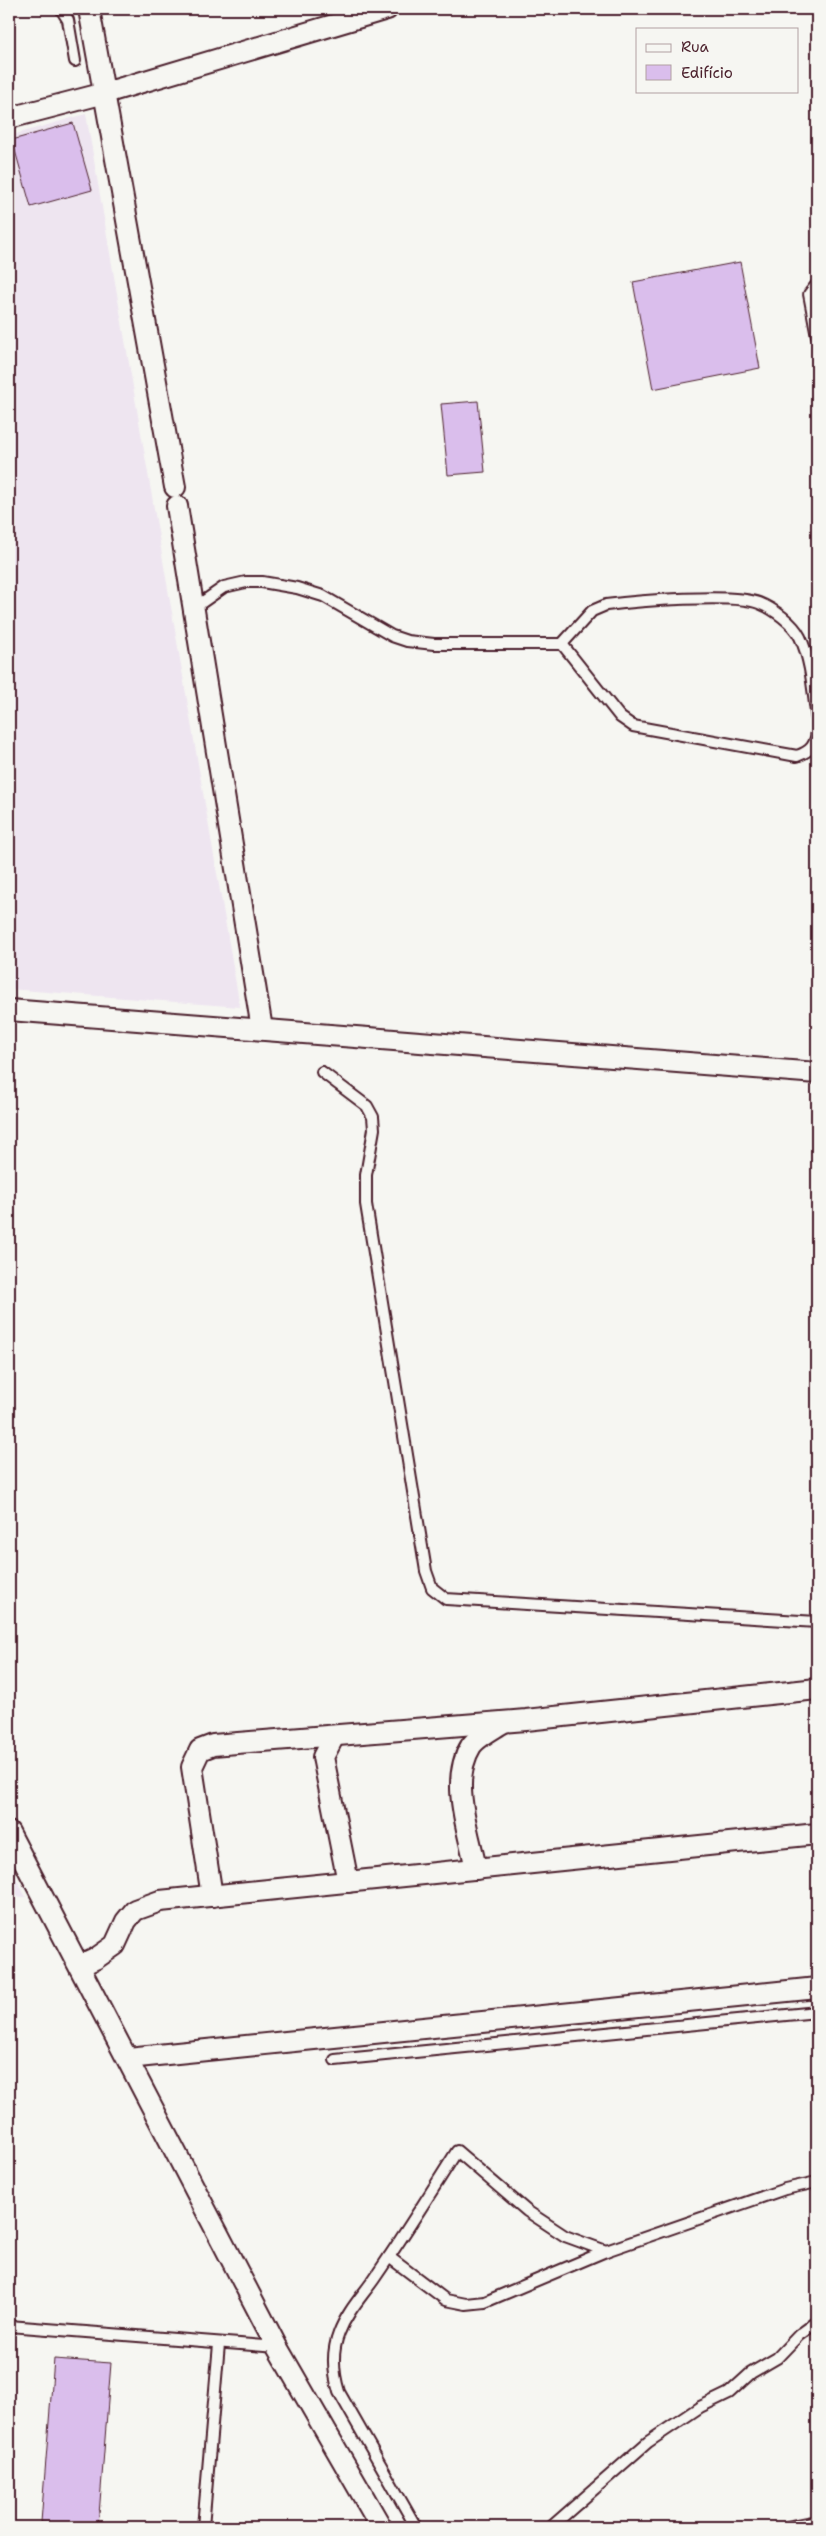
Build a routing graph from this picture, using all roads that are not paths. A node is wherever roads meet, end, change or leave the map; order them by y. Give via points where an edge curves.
1 (61, 9) edge
2 (89, 9) edge
3 (387, 9) edge
4 (75, 61) dead end
5 (105, 93) junction
6 (9, 118) edge
7 (817, 284) edge
8 (817, 336) edge
9 (194, 608) junction
10 (562, 644) junction
11 (817, 720) edge
12 (817, 730) edge
13 (9, 1010) edge
14 (262, 1029) junction
15 (322, 1072) dead end
16 (817, 1073) edge
17 (817, 1622) edge
18 (817, 1690) edge
19 (503, 1722) junction
20 (334, 1736) junction
21 (9, 1832) edge
22 (817, 1834) edge
23 (476, 1869) junction
24 (348, 1882) junction
25 (212, 1896) junction
26 (80, 1966) junction
27 (817, 1988) edge
28 (817, 2012) edge
29 (128, 2058) junction
30 (335, 2060) dead end
31 (817, 2182) edge
32 (606, 2251) junction
33 (389, 2256) junction
34 (817, 2322) edge
35 (9, 2326) edge
36 (219, 2344) junction
37 (277, 2348) junction
38 (817, 2521) edge
39 (203, 2527) edge
40 (381, 2527) edge
41 (416, 2527) edge
42 (551, 2527) edge
43 (787, 2527) edge

1 - 4 lane via 68,20
2 - 5 street
3 - 5 street
5 - 6 street
5 - 9 street
7 - 8 lane via 809,294
9 - 10 lane via 224,587 262,582 323,596 392,636 407,641
9 - 14 street
10 - 11 lane via 592,612 606,605 736,599 759,602 786,620 799,636 806,655
10 - 12 lane via 620,718 633,726 797,756 810,751
13 - 14 street
14 - 16 street
15 - 17 lane via 367,1106 373,1117 366,1204 426,1571 436,1592 446,1599
18 - 19 street
19 - 20 street
19 - 23 street via 472,1744 463,1762 462,1797
20 - 24 street via 323,1756
20 - 25 street via 213,1745 200,1750 192,1767
21 - 26 street
22 - 23 street
23 - 24 street
24 - 25 street
25 - 26 street via 160,1901 134,1910 115,1945
26 - 29 street
27 - 29 street
28 - 30 lane
29 - 37 street
31 - 32 lane via 785,2189
32 - 33 lane via 485,2302 466,2304 446,2300
32 - 33 lane via 565,2236 527,2211 457,2151
33 - 41 lane via 338,2333 333,2355 334,2374 339,2392
34 - 42 lane via 777,2358 751,2373 729,2393 700,2407 648,2442
35 - 36 lane
36 - 37 lane
36 - 39 lane
37 - 40 street
38 - 43 lane

